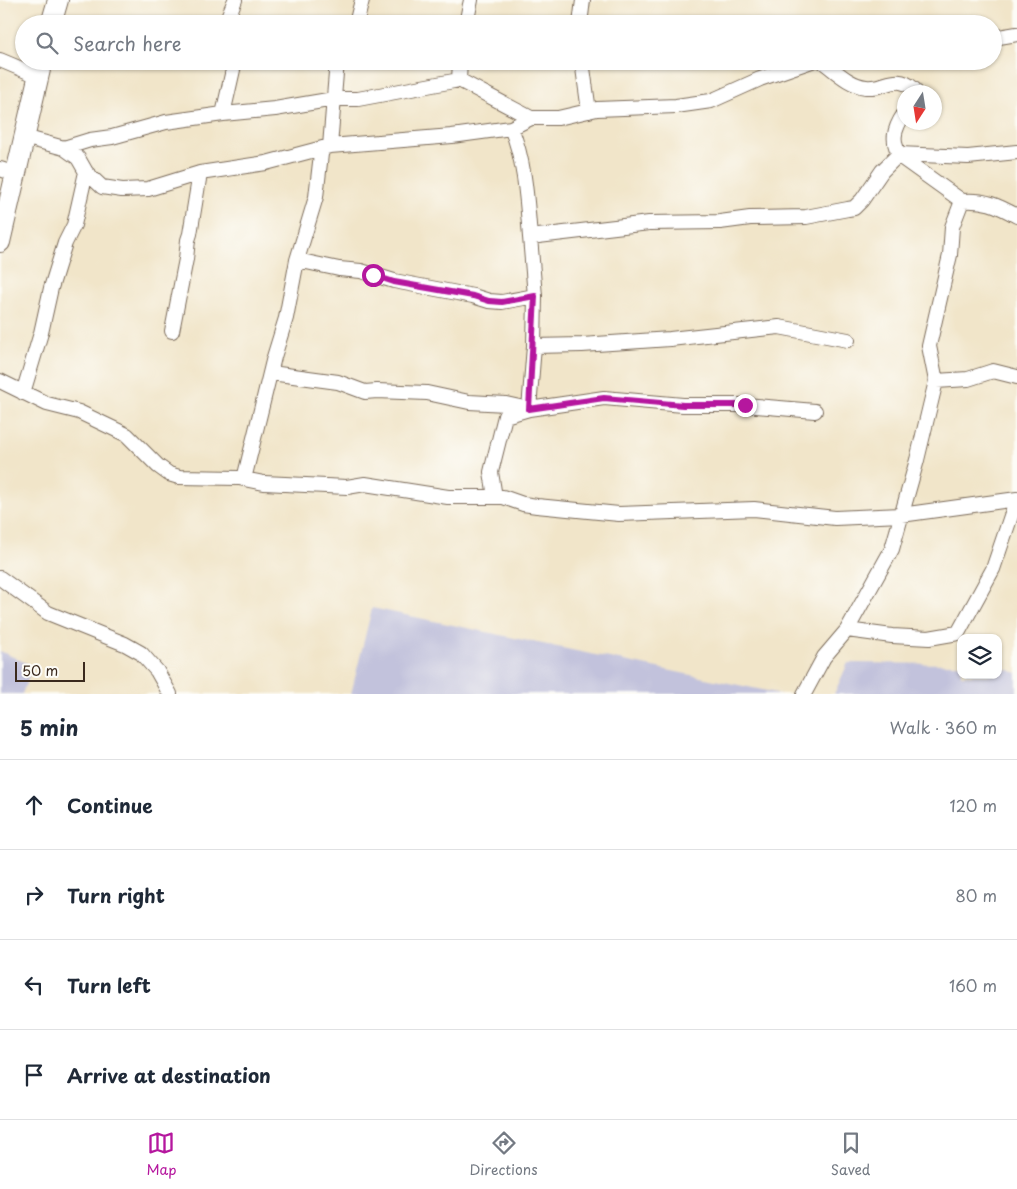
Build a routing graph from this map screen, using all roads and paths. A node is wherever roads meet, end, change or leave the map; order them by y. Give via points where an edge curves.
1 (58, 0) edge
2 (235, 0) edge
3 (362, 0) edge
4 (471, 0) edge
5 (583, 0) edge
6 (54, 15) edge
7 (229, 15) edge
8 (358, 15) edge
9 (468, 15) edge
10 (581, 15) edge
11 (1017, 34) edge
12 (1002, 36) edge
13 (0, 60) edge
14 (15, 63) edge
15 (40, 70) edge
16 (233, 70) edge
17 (336, 70) edge
18 (460, 70) edge
19 (583, 70) edge
20 (786, 70) edge
21 (834, 70) edge
22 (459, 80) junction
23 (909, 85) edge
24 (334, 99) junction
25 (589, 111) junction
26 (223, 114) junction
27 (531, 118) junction
28 (897, 125) edge
29 (510, 128) junction
30 (24, 137) junction
31 (327, 147) junction
32 (64, 148) junction
33 (1017, 152) edge
34 (899, 154) junction
35 (8, 172) edge
36 (86, 172) junction
37 (200, 173) junction
38 (962, 201) junction
39 (1017, 216) edge
40 (530, 237) junction
41 (0, 242) edge
42 (297, 260) junction
43 (535, 296) junction
44 (172, 331) dead end
45 (848, 340) dead end
46 (534, 346) junction
47 (271, 372) junction
48 (1017, 377) edge
49 (0, 381) edge
50 (936, 381) junction
51 (23, 393) junction
52 (529, 409) junction
53 (815, 412) dead end
54 (244, 479) junction
55 (494, 497) junction
56 (1017, 499) edge
57 (1017, 506) edge
58 (901, 515) junction
59 (0, 578) edge
60 (847, 630) junction
61 (170, 694) edge
62 (804, 694) edge

1 - 6 highway
2 - 7 street
3 - 8 street
4 - 9 street
5 - 10 street
11 - 12 street
13 - 14 street
15 - 30 highway
16 - 26 street
17 - 24 street
18 - 22 street
19 - 25 street
20 - 25 street via 711,101
21 - 23 street via 855,85 869,88 898,81
22 - 24 street via 358,99
22 - 27 street
24 - 26 street
24 - 31 street
25 - 27 street via 558,118
26 - 32 street via 166,122
27 - 29 street
28 - 34 street via 894,139
29 - 31 street
29 - 40 street via 517,142
30 - 32 street
30 - 35 highway
31 - 37 street via 266,163
31 - 42 street via 320,154 316,197
32 - 36 street via 78,158
33 - 34 street via 968,157
34 - 38 street
34 - 40 street via 854,208 786,218 649,224
35 - 41 highway
36 - 37 street via 102,187 122,190 148,189
36 - 51 street via 74,225 64,243
37 - 44 street
38 - 39 street via 977,200 999,205
38 - 50 street via 952,227 950,255 929,346
40 - 43 street
42 - 43 street via 361,270 394,282 489,301
42 - 47 street
43 - 46 street
45 - 46 street via 778,327 670,339
46 - 52 street
47 - 52 street via 338,382 365,392 428,393
47 - 54 street
48 - 50 street via 993,371 968,380
49 - 51 street
50 - 58 street
51 - 54 street via 47,404 79,412 128,435 169,474
52 - 53 street via 604,398
52 - 55 street via 505,416 491,472
54 - 55 street via 338,487 365,484 448,497
55 - 58 street via 537,506 619,514 754,509 835,518
56 - 58 street
57 - 60 street via 993,569 958,633 930,638
58 - 60 street via 892,549
59 - 61 street via 48,613 141,653 157,671
60 - 62 street via 824,658

